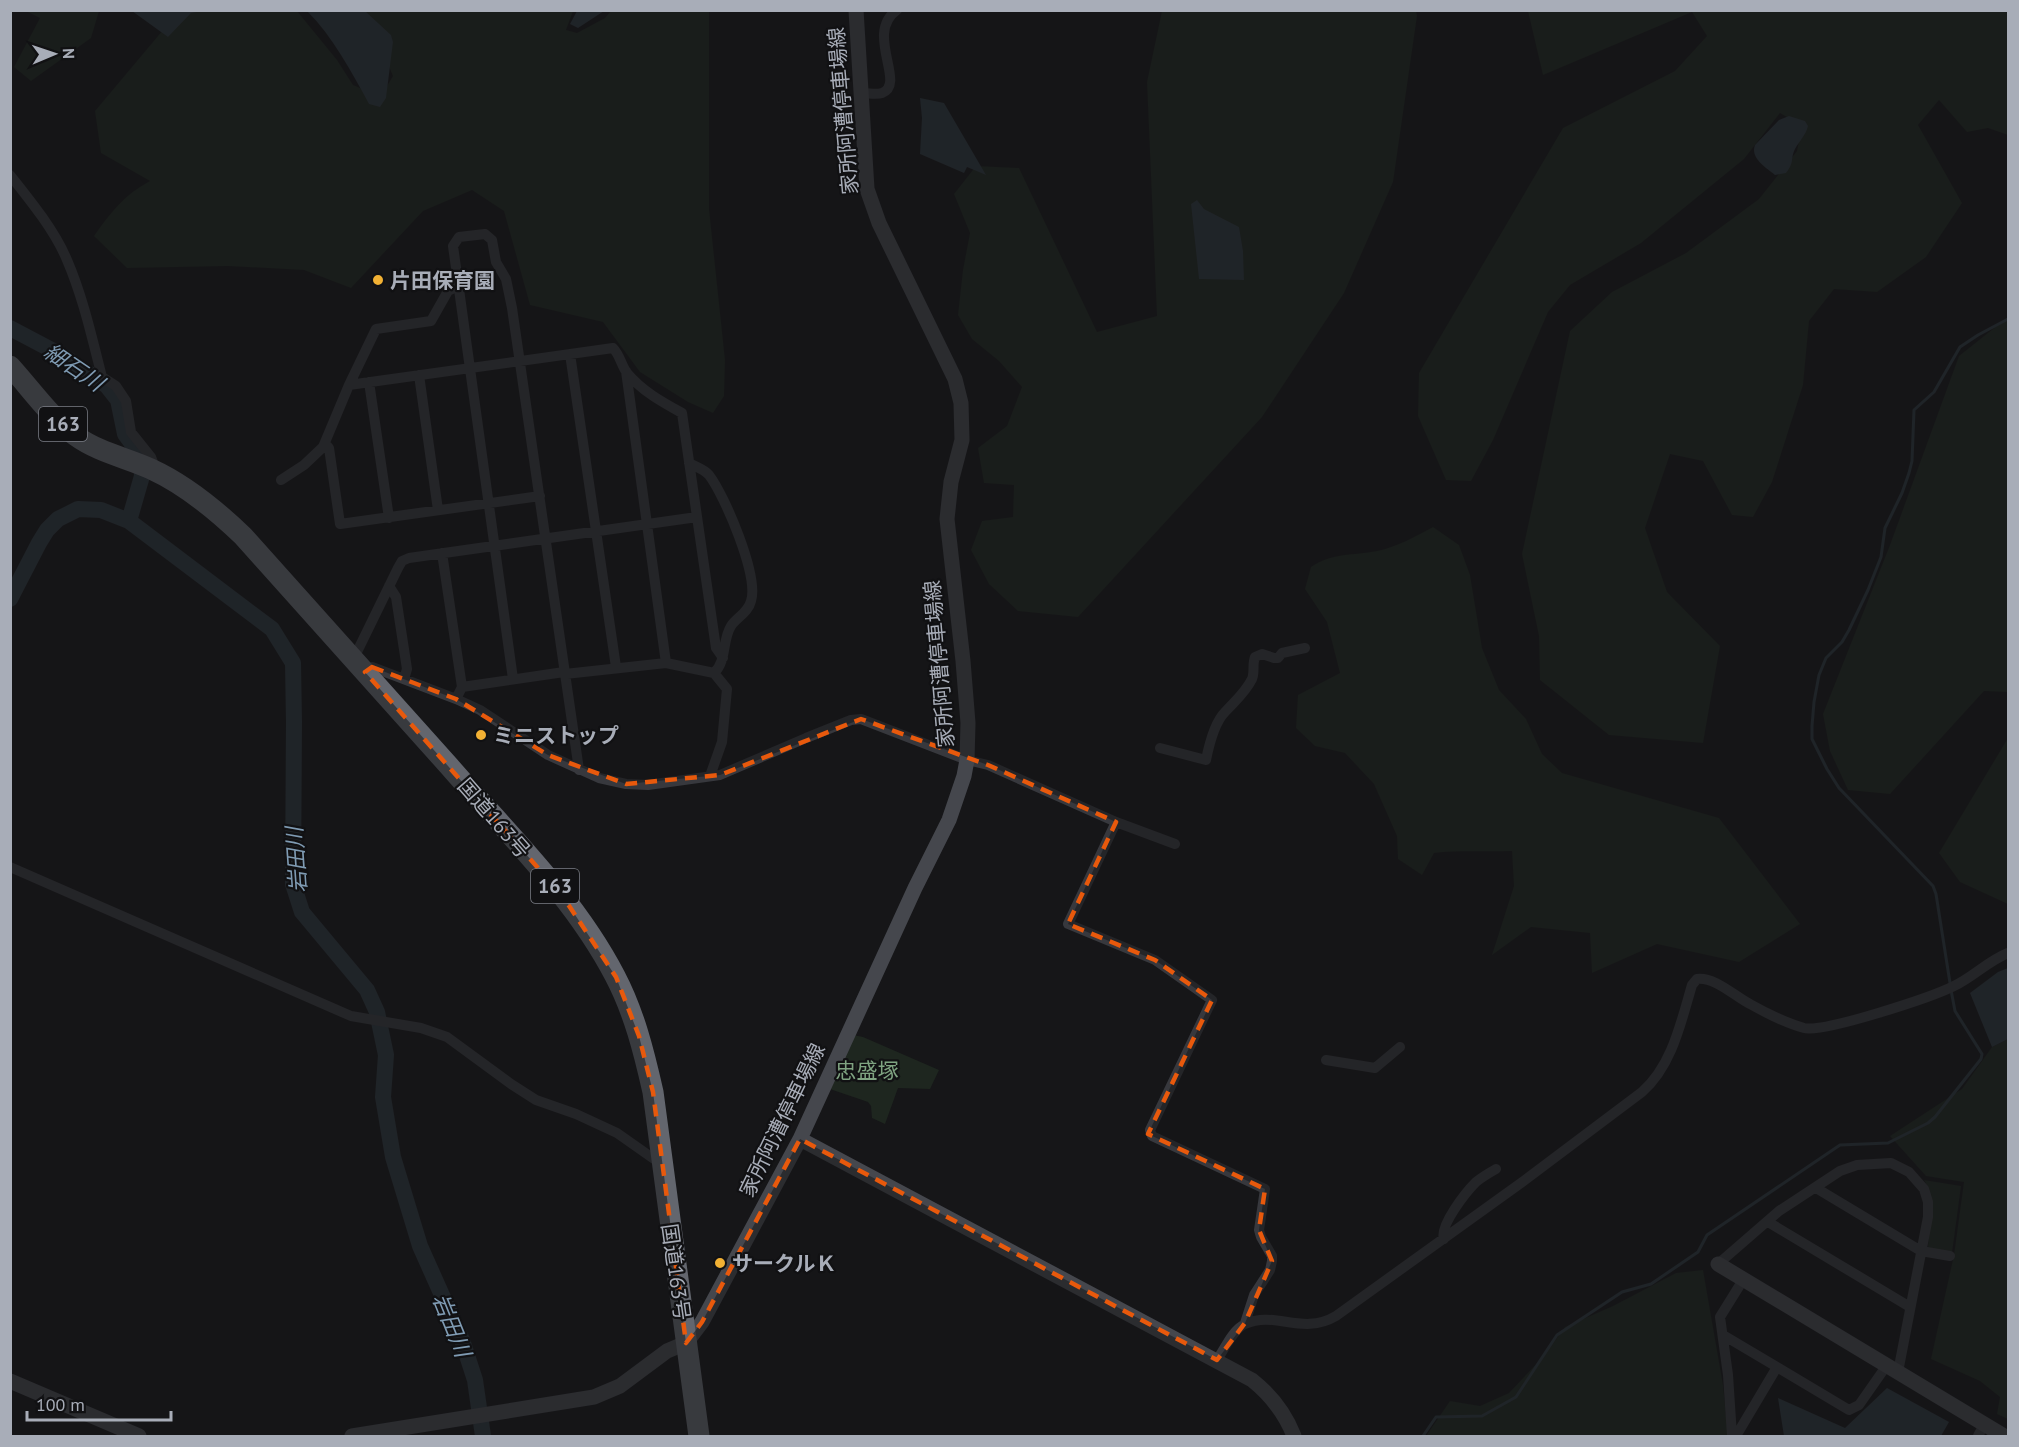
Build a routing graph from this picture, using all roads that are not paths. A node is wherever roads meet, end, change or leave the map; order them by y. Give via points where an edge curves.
1 (856, 10) edge
2 (897, 10) edge
3 (862, 93) junction
4 (10, 175) edge
5 (458, 286) junction
6 (570, 354) junction
7 (520, 361) junction
8 (10, 366) edge
9 (469, 368) junction
10 (626, 371) junction
11 (419, 375) junction
12 (369, 382) junction
13 (349, 385) junction
14 (325, 443) junction
15 (689, 464) junction
16 (145, 467) junction
17 (281, 480) dead end
18 (540, 496) junction
19 (488, 503) junction
20 (438, 510) junction
21 (697, 517) junction
22 (389, 518) junction
23 (646, 524) junction
24 (596, 531) junction
25 (546, 538) junction
26 (494, 546) junction
27 (442, 554) junction
28 (389, 586) junction
29 (1305, 648) dead end
30 (723, 658) junction
31 (666, 663) junction
32 (359, 665) junction
33 (616, 667) junction
34 (564, 673) junction
35 (714, 673) junction
36 (405, 679) junction
37 (513, 679) junction
38 (462, 687) junction
39 (456, 699) junction
40 (1160, 748) dead end
41 (967, 760) junction
42 (579, 770) junction
43 (710, 776) junction
44 (1116, 822) junction
45 (1175, 844) dead end
46 (10, 867) edge
47 (2008, 953) edge
48 (1400, 1047) dead end
49 (1326, 1060) dead end
50 (800, 1138) junction
51 (661, 1160) junction
52 (1496, 1169) dead end
53 (1816, 1188) junction
54 (1768, 1221) junction
55 (1444, 1239) junction
56 (1921, 1251) junction
57 (1950, 1256) dead end
58 (1718, 1264) joint
59 (1743, 1280) junction
60 (1910, 1307) junction
61 (1245, 1323) junction
62 (1723, 1335) junction
63 (686, 1342) junction
64 (1217, 1360) junction
65 (1777, 1367) junction
66 (1892, 1368) junction
67 (10, 1381) edge
68 (1981, 1431) edge
69 (696, 1434) edge
70 (131, 1435) edge
71 (352, 1437) edge
72 (1294, 1437) edge
73 (1734, 1437) edge
74 (2004, 1437) edge

1 - 3 main road, 家所阿漕停車場線
2 - 3 street via 885,22 884,31 890,85 880,93
3 - 41 main road, 家所阿漕停車場線 via 867,189 872,206 955,379 961,403 962,440 947,519 963,660
4 - 16 street via 67,260 102,377 122,394 130,432 151,457
5 - 7 street via 453,246 459,237 485,234 492,240 496,262 506,279
5 - 9 street
5 - 13 street via 448,291 431,321 376,329
6 - 7 street
6 - 10 street via 613,348
6 - 24 street
7 - 9 street
7 - 18 street
8 - 16 highway, 国道163号 / 163 via 75,435
9 - 11 street
9 - 19 street
10 - 15 street via 653,396 682,412
10 - 23 street
11 - 12 street
11 - 20 street
12 - 13 street
12 - 22 street
13 - 14 street
14 - 17 street
14 - 22 street via 329,448 340,524
15 - 21 street
15 - 30 street via 704,470 715,484 736,528 749,570 752,601 731,626
16 - 32 highway, 国道163号 / 163 via 215,510
18 - 19 street
18 - 25 street
19 - 20 street
19 - 26 street
20 - 22 street
21 - 23 street
21 - 30 street via 716,648
23 - 24 street
23 - 31 street
24 - 25 street
24 - 33 street
25 - 26 street
25 - 34 street
26 - 27 street
26 - 37 street
27 - 28 street via 402,561
27 - 38 street
28 - 32 street
28 - 36 street via 396,597 407,669
29 - 40 street via 1282,653 1278,658 1262,654 1255,657 1254,675 1220,718 1206,760
30 - 35 street
31 - 33 street
31 - 35 street
32 - 36 street
32 - 51 highway, 国道163号 / 163 via 562,895 601,950 639,1036 653,1092
33 - 34 street
34 - 37 street
34 - 42 street
35 - 43 street via 727,689 722,742
36 - 39 street
37 - 38 street
38 - 39 street
39 - 42 street
41 - 43 street via 861,719
41 - 44 street via 988,765
41 - 50 main road, 家所阿漕停車場線 via 949,820
42 - 43 street via 626,784 648,785
44 - 45 street
44 - 61 street via 1068,924 1155,960 1212,1000 1150,1130 1152,1136 1265,1189 1259,1230 1272,1261
46 - 51 street via 342,1012 447,1037 536,1100 617,1133
47 - 55 street via 1938,993 1816,1029 1752,1006 1714,981 1697,979 1654,1082
48 - 49 street via 1375,1068
50 - 63 main road, 家所阿漕停車場線 via 702,1322
50 - 64 main road
51 - 63 highway, 国道163号 / 163
52 - 55 street via 1475,1183 1461,1200 1442,1231
53 - 54 street
53 - 56 street
53 - 56 street via 1840,1171 1857,1165 1891,1163 1909,1172 1924,1189 1928,1202
54 - 58 street
54 - 60 street
55 - 61 street via 1322,1323
56 - 57 street
56 - 60 street
58 - 59 main road
59 - 62 street via 1720,1317
59 - 66 main road
60 - 66 street
61 - 64 street
62 - 65 street
62 - 73 street
63 - 69 highway, 国道163号 / 163
63 - 71 main road via 610,1392 594,1397
64 - 72 main road via 1252,1380 1270,1396
65 - 66 street via 1849,1410 1859,1405
65 - 73 street
66 - 68 main road
67 - 70 main road
68 - 74 main road

